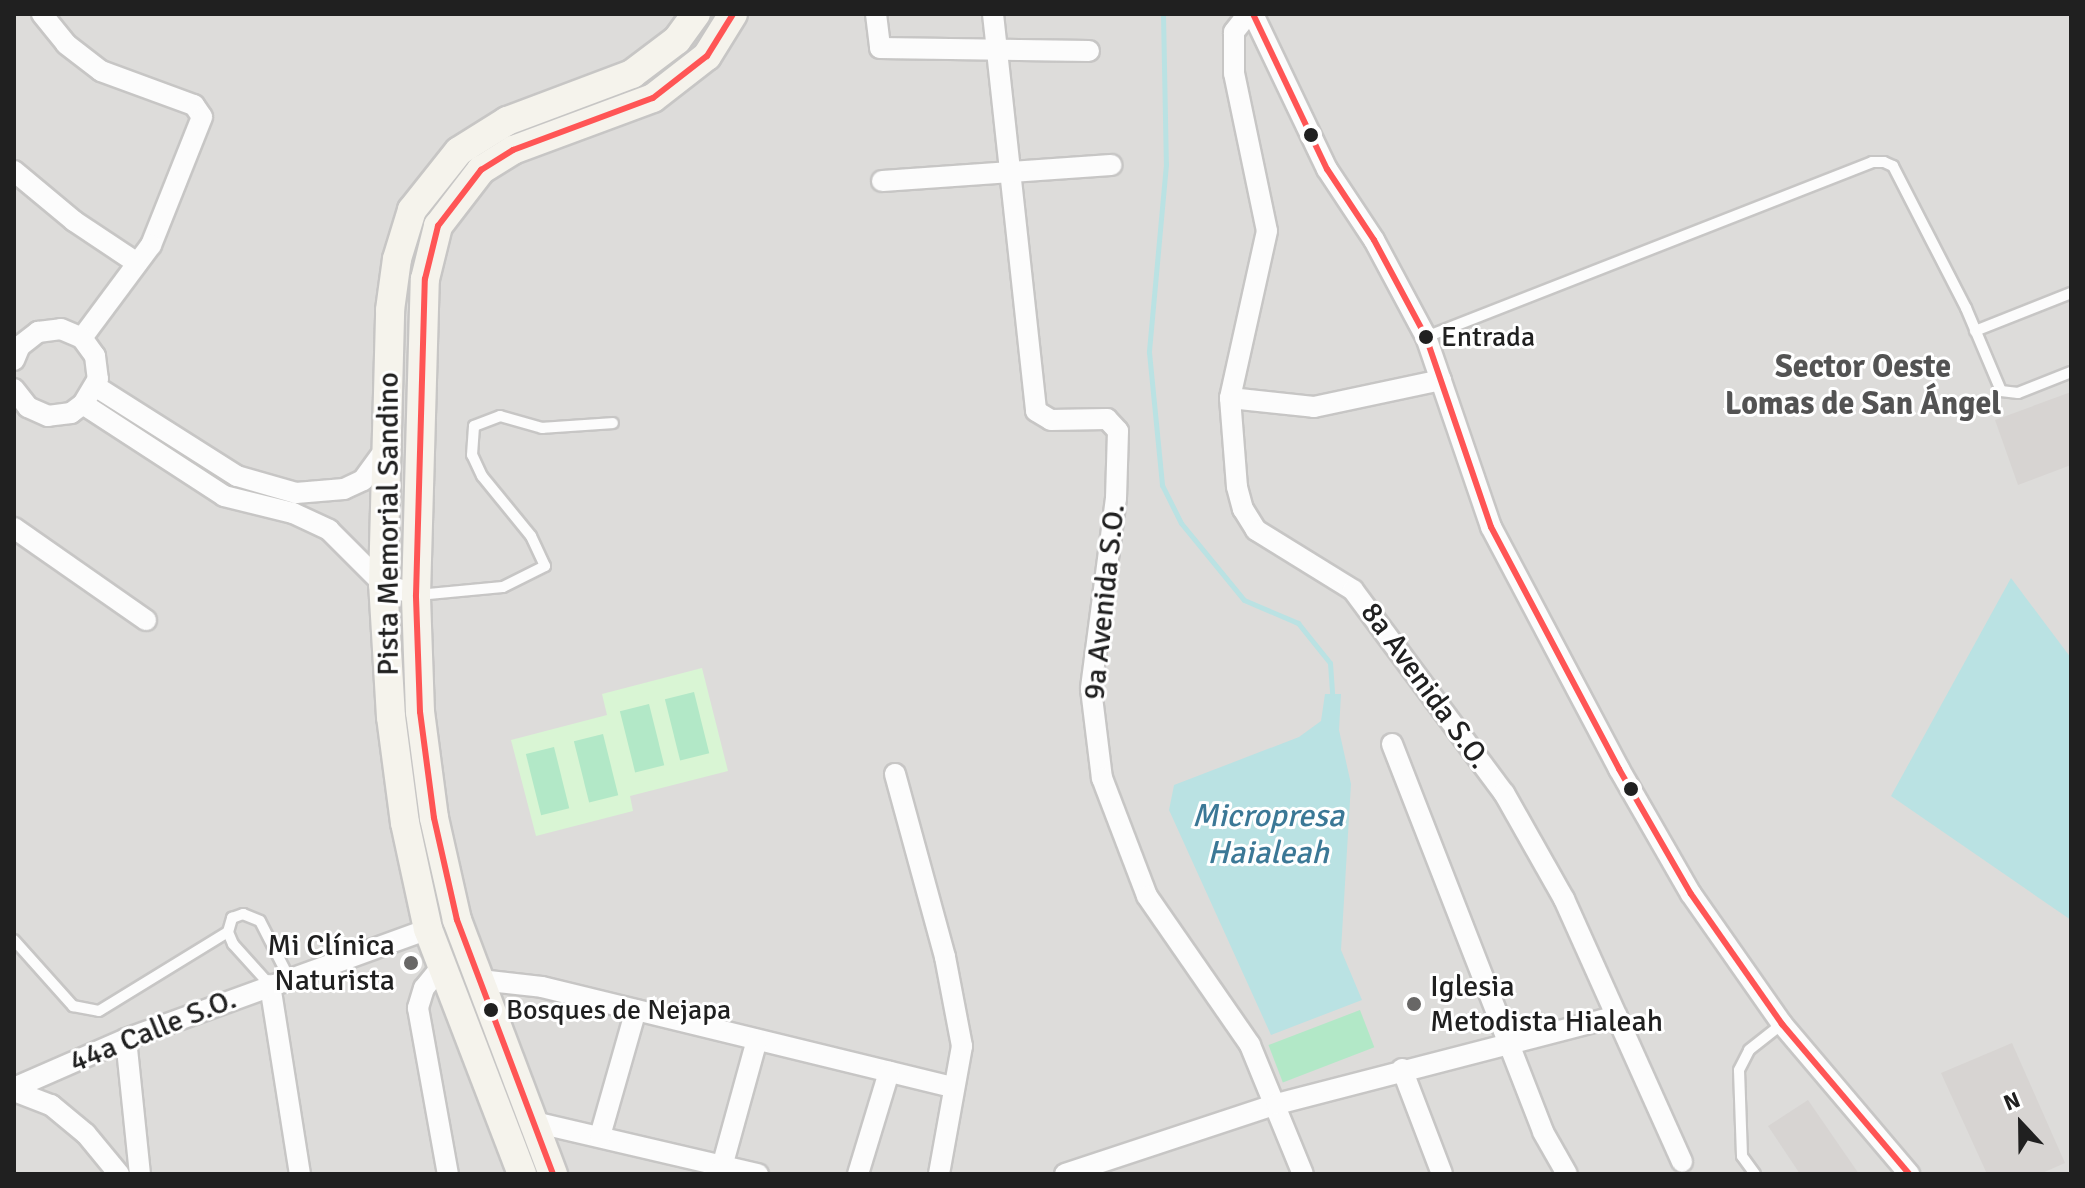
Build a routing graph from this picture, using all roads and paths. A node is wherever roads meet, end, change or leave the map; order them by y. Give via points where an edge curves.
1 (42, 14) edge
2 (696, 14) edge
3 (733, 14) edge
4 (876, 14) edge
5 (993, 14) edge
6 (1250, 14) edge
7 (997, 48) junction
8 (1089, 51) dead end
9 (1111, 165) dead end
10 (14, 171) edge
11 (1012, 172) junction
12 (882, 181) dead end
13 (137, 263) junction
14 (2071, 293) edge
15 (1975, 331) junction
16 (1426, 337) junction
17 (82, 338) junction
18 (15, 356) edge
19 (2071, 372) edge
20 (1441, 380) junction
21 (95, 386) junction
22 (14, 389) edge
23 (1230, 398) junction
24 (83, 404) junction
25 (21, 414) edge
26 (613, 423) dead end
27 (386, 448) junction
28 (294, 503) junction
29 (14, 528) edge
30 (383, 584) junction
31 (416, 595) junction
32 (146, 620) dead end
33 (1392, 744) dead end
34 (895, 774) dead end
35 (428, 929) junction
36 (228, 932) junction
37 (14, 940) edge
38 (442, 966) junction
39 (480, 980) junction
40 (279, 982) junction
41 (636, 1010) junction
42 (1617, 1016) junction
43 (1782, 1024) junction
44 (126, 1039) junction
45 (757, 1040) junction
46 (1510, 1042) junction
47 (1402, 1069) junction
48 (889, 1072) junction
49 (951, 1087) junction
50 (14, 1090) edge
51 (1277, 1104) junction
52 (534, 1122) junction
53 (600, 1136) junction
54 (1682, 1162) dead end
55 (720, 1170) edge
56 (119, 1174) edge
57 (140, 1174) edge
58 (300, 1174) edge
59 (448, 1174) edge
60 (522, 1174) edge
61 (553, 1174) edge
62 (758, 1174) edge
63 (858, 1174) edge
64 (939, 1174) edge
65 (1065, 1174) edge
66 (1303, 1174) edge
67 (1442, 1174) edge
68 (1567, 1174) edge
69 (1755, 1174) edge
70 (1909, 1174) edge

1 - 13 street via 66,44 101,71 194,105 202,117 151,245
2 - 27 main road, Pista Memorial Sandino via 677,40 632,74 507,121 459,151 434,177 412,210 397,259
3 - 31 main road, Pista Memorial Sandino via 707,56 686,77 653,98 513,150 473,178 438,226 425,279 421,328
4 - 7 street via 880,48
5 - 7 street
6 - 16 street via 1327,169 1374,240
6 - 23 street, 8a Avenida S.O. via 1234,32 1234,73 1267,231
7 - 8 street
7 - 11 street
9 - 11 street
10 - 13 street via 74,221
11 - 12 street
11 - 51 street, 9a Avenida S.O. via 1036,411 1051,420 1107,419 1118,431 1116,498 1091,689 1102,778 1147,896 1250,1045
13 - 17 street
14 - 15 lane
15 - 16 lane via 1893,166 1872,162
15 - 19 lane via 1997,384 2008,394
16 - 20 street
17 - 18 street via 61,329 38,332
17 - 21 street via 95,356
20 - 23 street via 1314,407
20 - 43 street via 1491,527 1619,769 1712,924
21 - 24 street
21 - 28 street via 237,476
22 - 25 street
23 - 42 street, 8a Avenida S.O. via 1237,487 1256,530 1353,590 1370,610 1536,843
24 - 25 street via 71,413
24 - 28 street via 224,496
26 - 31 lane via 542,428 500,416 474,426 472,455 482,476 531,536 545,566 503,587
27 - 28 street via 363,480
27 - 30 main road, Pista Memorial Sandino
28 - 30 street
29 - 32 street
30 - 31 street
30 - 35 main road, Pista Memorial Sandino via 391,717 405,823
31 - 39 main road, Pista Memorial Sandino via 420,712 434,818 457,920
33 - 46 street
34 - 49 street via 945,957 962,1046
35 - 38 main road, Pista Memorial Sandino
35 - 40 street, 44a Calle S.O.
36 - 37 lane via 99,1011 73,1006
36 - 40 lane
36 - 40 lane via 232,918 253,915 270,933
38 - 59 street via 424,988 418,1008
38 - 60 main road, Pista Memorial Sandino
39 - 41 street via 542,987
39 - 52 main road, Pista Memorial Sandino
40 - 44 street, 44a Calle S.O.
40 - 58 street
41 - 45 street
41 - 53 street
42 - 46 street
42 - 54 street, 8a Avenida S.O.
43 - 69 lane via 1749,1050 1739,1070 1742,1156
43 - 70 street
44 - 50 street, 44a Calle S.O.
44 - 57 street
45 - 48 street
45 - 55 street
46 - 47 street
46 - 68 street via 1543,1132
47 - 51 street
47 - 67 street
48 - 49 street
48 - 63 street
49 - 64 street
50 - 56 street via 51,1105 86,1134
51 - 65 street
51 - 66 street, 9a Avenida S.O.
52 - 53 street
52 - 61 main road, Pista Memorial Sandino
53 - 55 street
55 - 62 street

